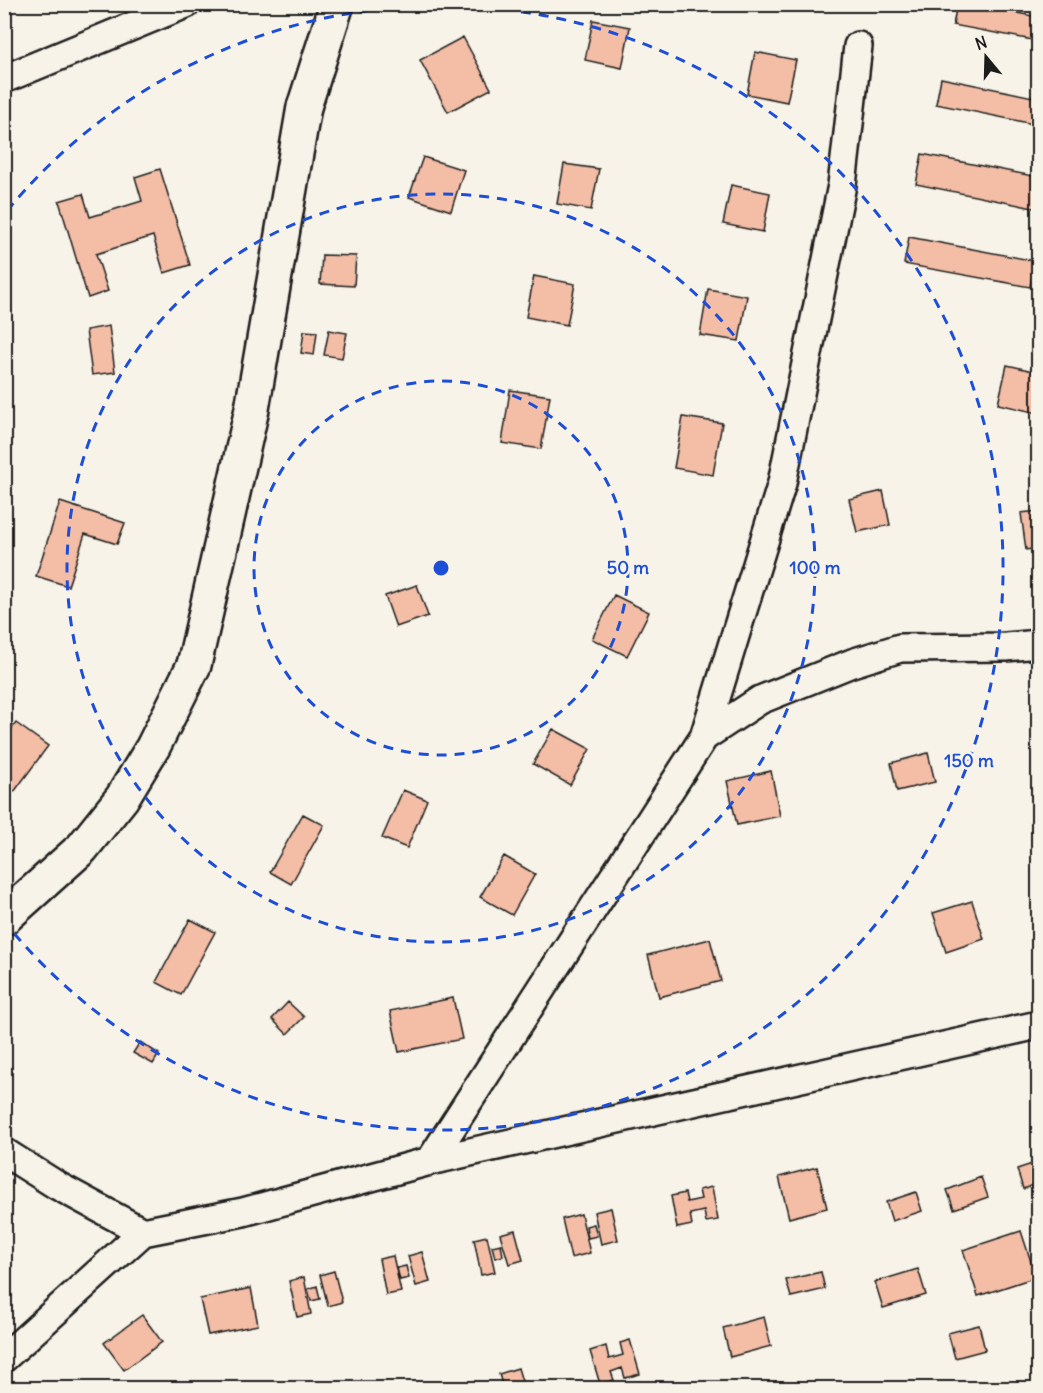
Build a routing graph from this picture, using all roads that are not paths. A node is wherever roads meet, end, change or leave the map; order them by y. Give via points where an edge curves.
1 (186, 4) edge
2 (337, 4) edge
3 (858, 46) dead end
4 (4, 79) edge
5 (1038, 644) edge
6 (704, 737) junction
7 (4, 918) edge
8 (1038, 1025) edge
9 (4, 1152) edge
10 (430, 1161) junction
11 (143, 1232) junction
12 (4, 1358) edge

1 - 4 street
2 - 7 street via 304,107 252,409 194,665 122,798 82,848
3 - 6 street via 842,185 782,483
5 - 6 street via 900,648 760,700
6 - 10 street
8 - 10 street
9 - 11 street
10 - 11 street via 243,1212
11 - 12 street

